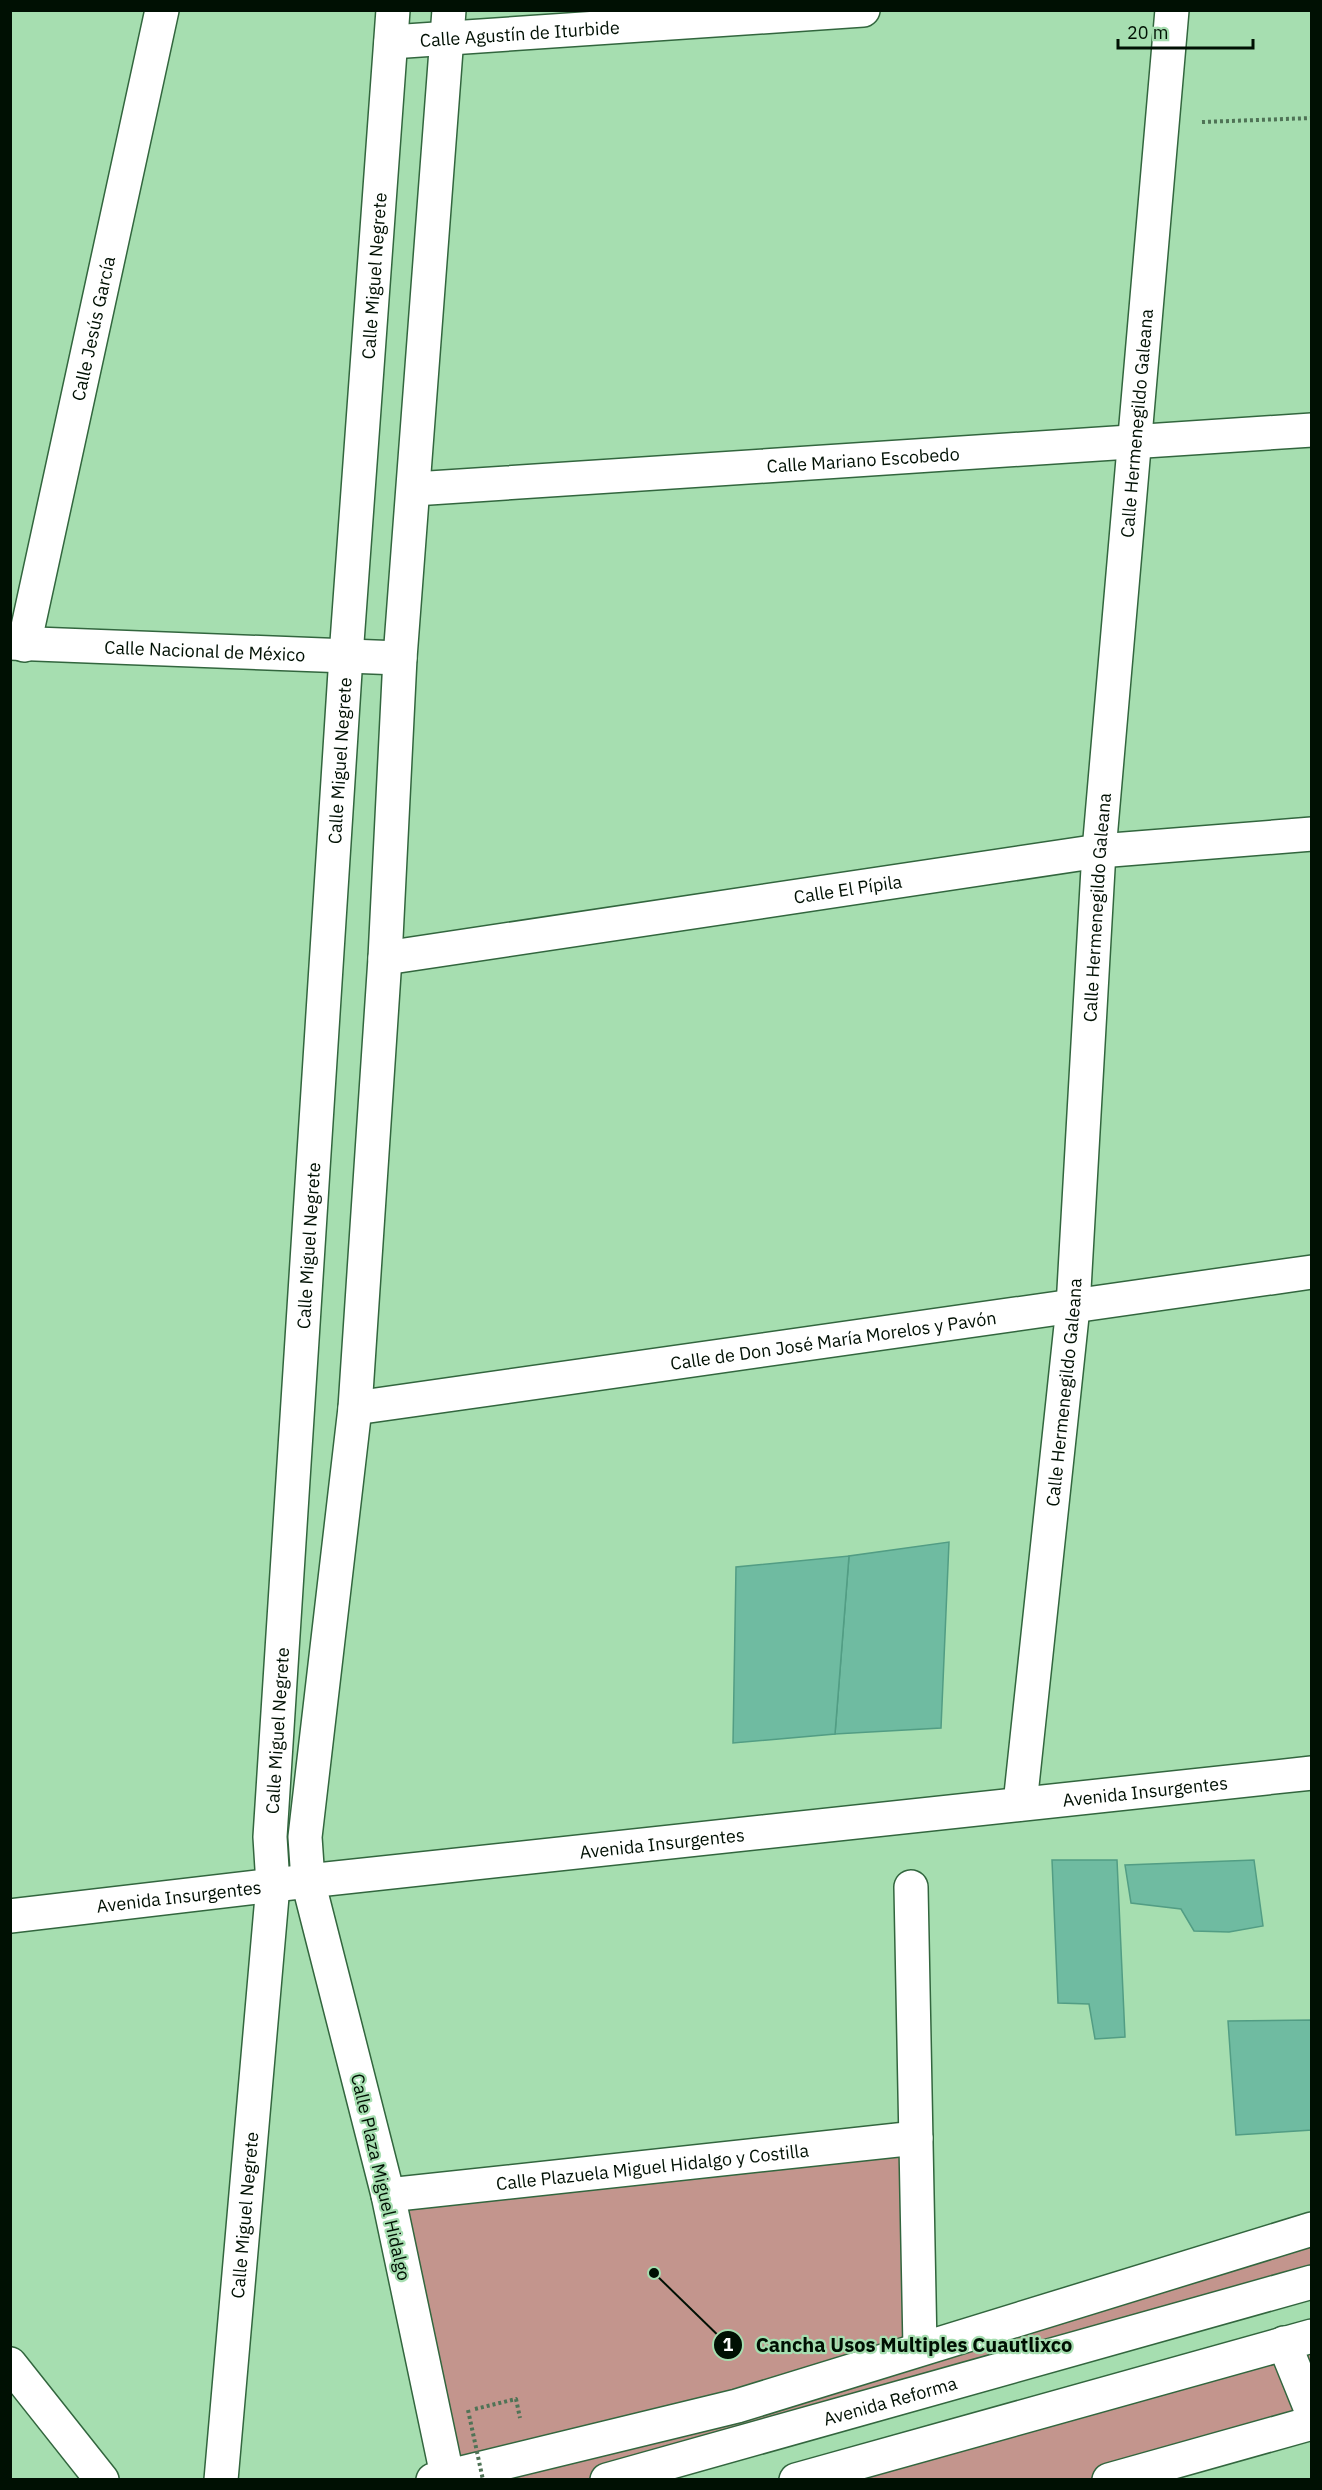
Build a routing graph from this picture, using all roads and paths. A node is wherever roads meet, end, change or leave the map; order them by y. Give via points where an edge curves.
1 (162, 10) edge
2 (863, 10) edge
3 (1172, 10) edge
4 (449, 25) edge
5 (392, 26) edge
6 (1311, 118) edge
7 (1162, 123) junction
8 (1311, 430) edge
9 (1134, 442) junction
10 (414, 489) junction
11 (17, 644) edge
12 (346, 656) junction
13 (400, 658) junction
14 (1311, 834) edge
15 (1099, 851) junction
16 (385, 958) junction
17 (1311, 1272) edge
18 (1073, 1307) junction
19 (355, 1408) junction
20 (1311, 1773) edge
21 (1020, 1804) junction
22 (308, 1881) junction
23 (273, 1885) junction
24 (911, 1887) dead end
25 (10, 1916) edge
26 (916, 2138) junction
27 (388, 2195) junction
28 (1311, 2229) edge
29 (1311, 2282) edge
30 (1298, 2340) edge
31 (920, 2348) junction
32 (10, 2364) edge
33 (468, 2410) dead end
34 (1311, 2412) edge
35 (1311, 2423) edge
36 (440, 2477) edge
37 (102, 2480) edge
38 (221, 2480) edge
39 (483, 2480) edge
40 (607, 2480) edge
41 (796, 2480) edge
42 (1109, 2480) edge

1 - 11 street, Calle Jesús García
2 - 4 street, Calle Agustín de Iturbide
3 - 7 street, Calle Hermenegildo Galeana
4 - 5 street, Calle Agustín de Iturbide
4 - 10 street, Calle Miguel Negrete
5 - 12 street, Calle Miguel Negrete
6 - 7 path
7 - 9 street, Calle Hermenegildo Galeana
8 - 9 street, Calle Mariano Escobedo
9 - 10 street, Calle Mariano Escobedo
9 - 15 street, Calle Hermenegildo Galeana
10 - 13 street, Calle Miguel Negrete
11 - 12 street, Calle Nacional de México
12 - 13 street, Calle Nacional de México
12 - 23 street, Calle Miguel Negrete via 270,1837
13 - 16 street, Calle Miguel Negrete
14 - 15 street, Calle El Pípila
15 - 16 street, Calle El Pípila
15 - 18 street, Calle Hermenegildo Galeana
16 - 19 street, Calle Miguel Negrete
17 - 18 street, Calle de Don José María Morelos y Pavón
18 - 19 street, Calle de Don José María Morelos y Pavón
18 - 21 street, Calle Hermenegildo Galeana
19 - 22 street, Calle Miguel Negrete via 305,1837
20 - 21 street, Avenida Insurgentes
21 - 22 street, Avenida Insurgentes
22 - 23 street, Avenida Insurgentes
22 - 27 street, Calle Plaza Miguel Hidalgo
23 - 25 street, Avenida Insurgentes
23 - 38 street, Calle Miguel Negrete
24 - 26 street
26 - 27 street, Calle Plazuela Miguel Hidalgo y Costilla
26 - 31 street
27 - 36 street, Calle Plaza Miguel Hidalgo
28 - 31 street
29 - 40 street, Avenida Reforma
30 - 34 street
30 - 41 street
31 - 36 street via 737,2406
32 - 37 street
33 - 39 path, bridge
35 - 42 street

